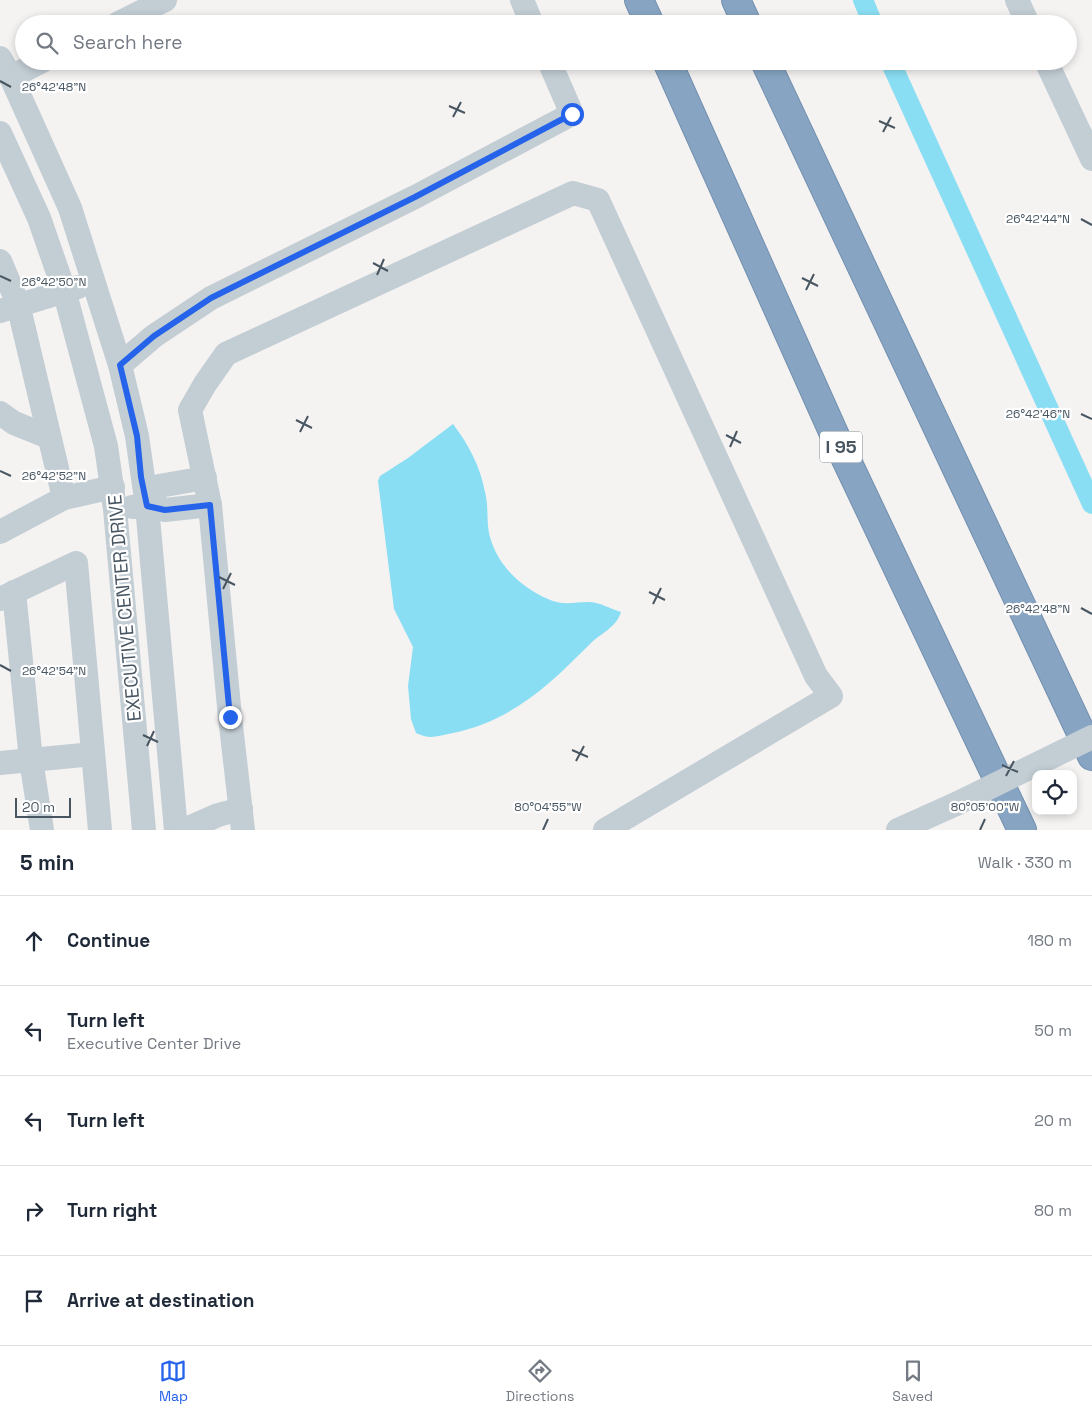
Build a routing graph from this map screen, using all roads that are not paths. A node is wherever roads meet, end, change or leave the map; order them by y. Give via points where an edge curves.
1 (165, 0) edge
2 (522, 0) edge
3 (640, 0) edge
4 (736, 0) edge
5 (1017, 0) edge
6 (135, 15) edge
7 (528, 15) edge
8 (646, 15) edge
9 (743, 15) edge
10 (1024, 15) edge
11 (5, 68) edge
12 (553, 70) edge
13 (671, 70) edge
14 (769, 70) edge
15 (1050, 70) edge
16 (0, 133) edge
17 (1092, 159) edge
18 (0, 261) edge
19 (94, 283) junction
20 (64, 290) junction
21 (9, 308) edge
22 (120, 365) junction
23 (0, 413) edge
24 (49, 437) junction
25 (205, 478) junction
26 (64, 498) junction
27 (114, 498) junction
28 (210, 505) junction
29 (147, 506) junction
30 (0, 532) edge
31 (7, 595) edge
32 (1092, 737) edge
33 (93, 754) junction
34 (1092, 756) edge
35 (31, 760) junction
36 (0, 763) edge
37 (242, 819) edge
38 (42, 830) edge
39 (100, 830) edge
40 (144, 830) edge
41 (176, 830) edge
42 (184, 830) edge
43 (604, 830) edge
44 (898, 830) edge
45 (1022, 830) edge

1 - 6 street
2 - 7 street
3 - 8 highway
4 - 9 highway
5 - 10 street
11 - 19 street, EXECUTIVE CENTER DRIVE via 70,208
12 - 22 street via 572,114 415,197 211,298 154,336
13 - 45 highway, I 95 via 835,436
14 - 34 highway
15 - 17 street
16 - 20 street, EXECUTIVE CENTER DRIVE via 39,218
18 - 21 street
19 - 20 street
19 - 22 street, EXECUTIVE CENTER DRIVE
20 - 21 street
20 - 27 street, EXECUTIVE CENTER DRIVE via 97,411
21 - 24 street
22 - 29 street, EXECUTIVE CENTER DRIVE via 137,436
23 - 24 street via 14,423
24 - 26 street
25 - 28 street
25 - 29 street via 160,486
25 - 43 street via 190,410 226,354 573,192 598,200 816,676 831,696
26 - 27 street
26 - 30 street
27 - 29 street
27 - 40 street, EXECUTIVE CENTER DRIVE
28 - 29 street via 165,510
28 - 37 street
29 - 41 street, EXECUTIVE CENTER DRIVE
31 - 33 street via 76,563
31 - 35 street
32 - 44 street, bridge
33 - 35 street
33 - 39 street
35 - 36 street
35 - 38 street
37 - 42 street via 218,815

